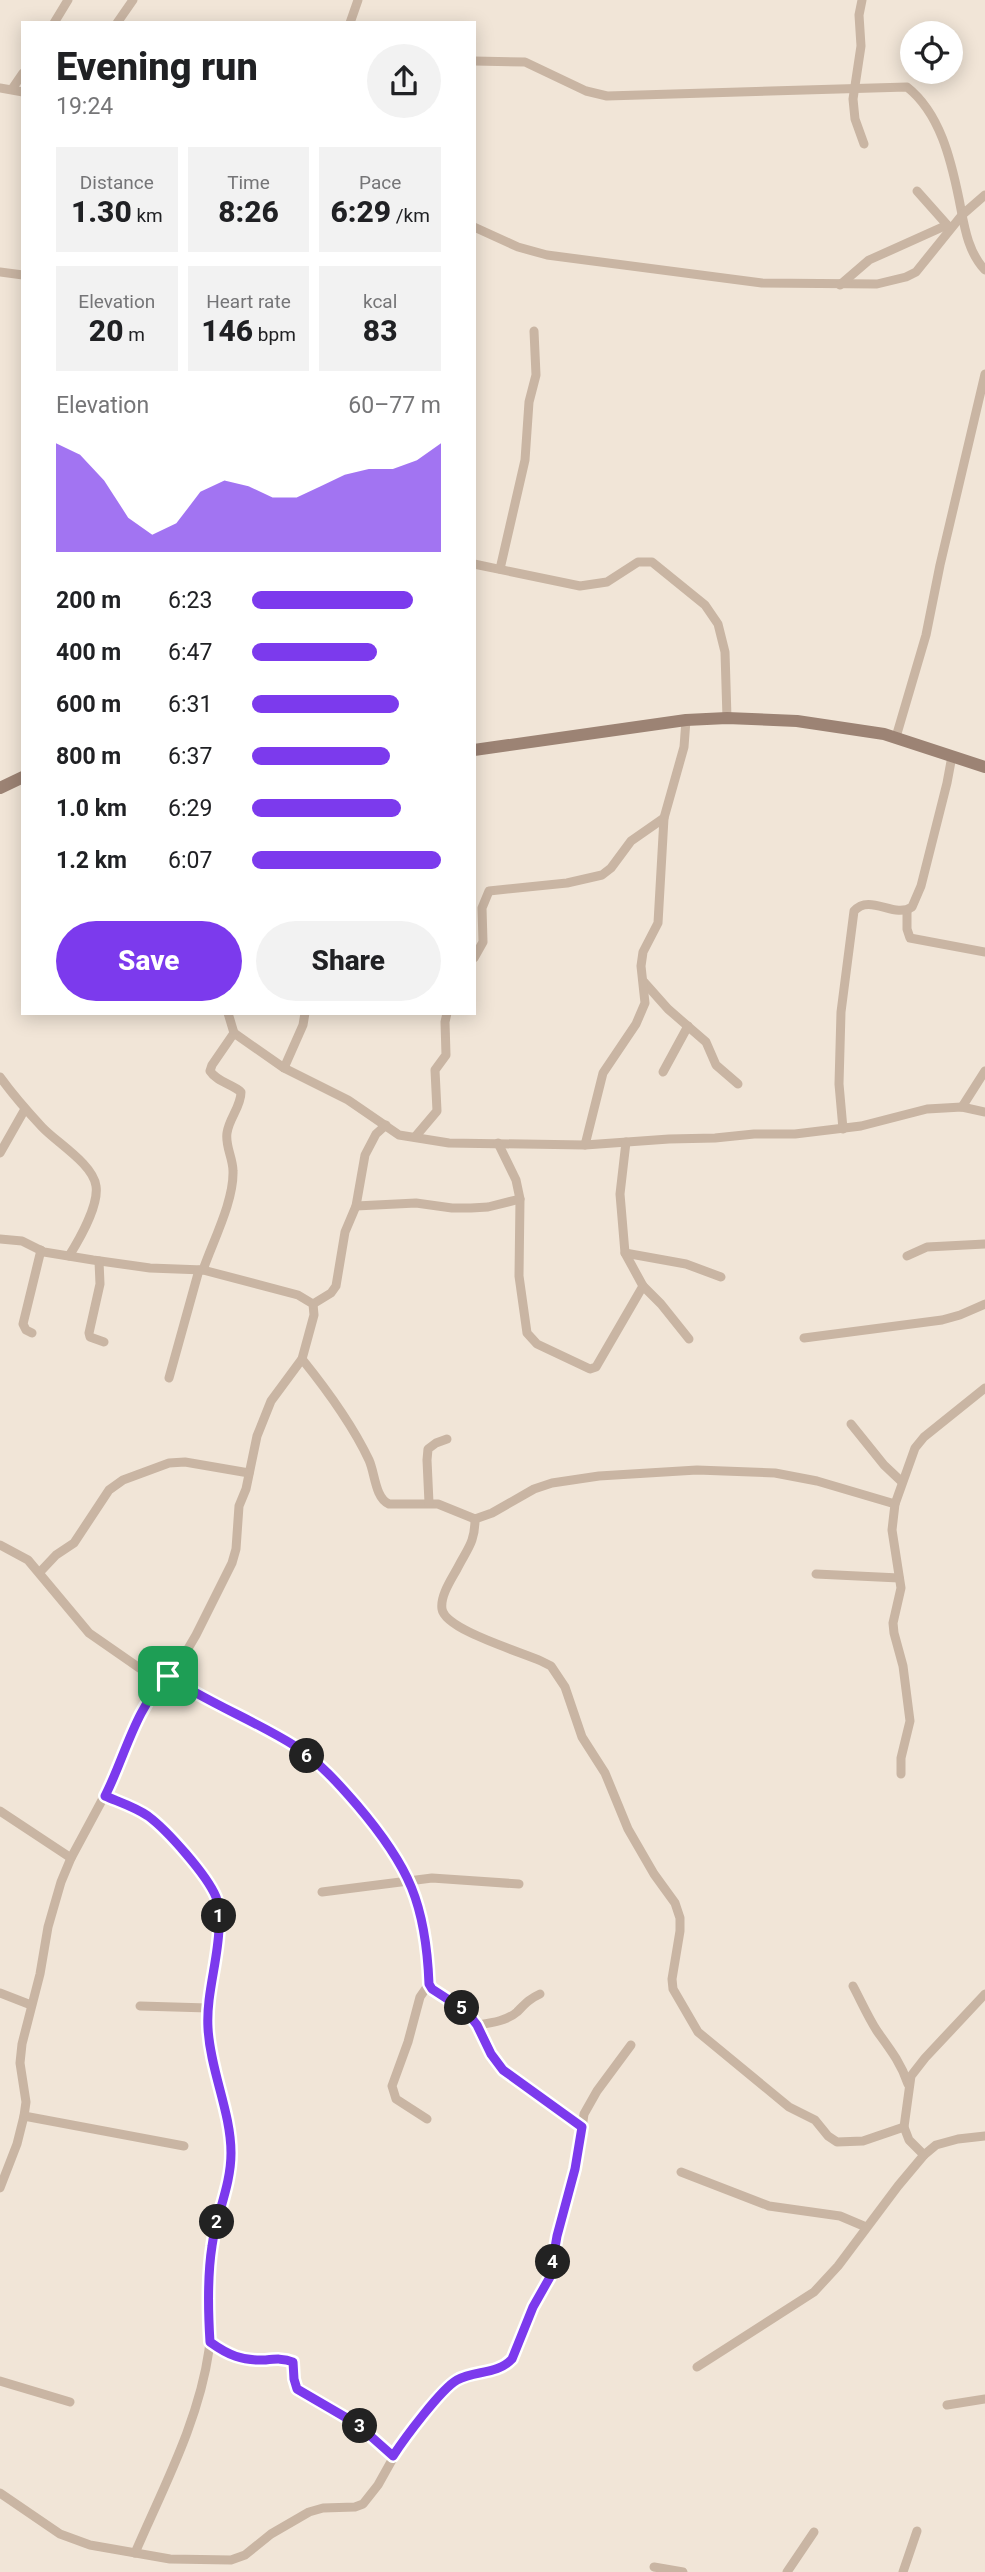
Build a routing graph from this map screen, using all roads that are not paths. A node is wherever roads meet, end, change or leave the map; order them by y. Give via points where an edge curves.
1 (68, 0) edge
2 (133, 0) edge
3 (358, 0) edge
4 (862, 0) edge
5 (55, 21) edge
6 (118, 21) edge
7 (351, 21) edge
8 (476, 61) edge
9 (21, 76) edge
10 (0, 88) edge
11 (853, 88) junction
12 (12, 89) junction
13 (21, 91) edge
14 (864, 144) dead end
15 (917, 191) dead end
16 (985, 195) edge
17 (962, 215) junction
18 (949, 226) junction
19 (476, 228) edge
20 (985, 270) edge
21 (0, 272) edge
22 (21, 275) edge
23 (840, 285) junction
24 (534, 331) dead end
25 (985, 374) edge
26 (476, 564) edge
27 (500, 569) junction
28 (727, 718) junction
29 (686, 720) junction
30 (896, 737) junction
31 (476, 750) edge
32 (952, 756) junction
33 (985, 767) edge
34 (21, 778) edge
35 (0, 788) edge
36 (664, 818) junction
37 (907, 911) junction
38 (985, 952) edge
39 (476, 954) edge
40 (643, 981) junction
41 (229, 1015) edge
42 (305, 1015) edge
43 (446, 1015) edge
44 (688, 1026) junction
45 (234, 1033) junction
46 (284, 1068) junction
47 (985, 1071) edge
48 (663, 1072) dead end
49 (0, 1077) edge
50 (738, 1084) dead end
51 (962, 1107) junction
52 (25, 1109) junction
53 (985, 1112) edge
54 (386, 1125) junction
55 (843, 1129) junction
56 (415, 1137) junction
57 (626, 1142) junction
58 (498, 1143) junction
59 (584, 1145) junction
60 (0, 1153) edge
61 (520, 1199) junction
62 (356, 1206) junction
63 (0, 1239) edge
64 (985, 1244) edge
65 (41, 1250) junction
66 (625, 1252) junction
67 (69, 1256) junction
68 (907, 1256) dead end
69 (99, 1261) junction
70 (201, 1270) junction
71 (721, 1276) dead end
72 (643, 1286) junction
73 (313, 1304) junction
74 (985, 1304) edge
75 (32, 1333) dead end
76 (804, 1338) dead end
77 (689, 1339) dead end
78 (104, 1342) dead end
79 (302, 1359) junction
80 (169, 1378) dead end
81 (985, 1388) edge
82 (851, 1424) dead end
83 (447, 1439) dead end
84 (249, 1473) junction
85 (902, 1482) junction
86 (429, 1503) junction
87 (895, 1504) junction
88 (475, 1519) junction
89 (0, 1545) edge
90 (40, 1572) junction
91 (816, 1574) dead end
92 (900, 1578) junction
93 (164, 1680) junction
94 (901, 1774) dead end
95 (105, 1796) junction
96 (0, 1811) edge
97 (71, 1858) junction
98 (410, 1881) junction
99 (519, 1884) dead end
100 (321, 1892) dead end
101 (429, 1984) junction
102 (853, 1986) dead end
103 (0, 1993) edge
104 (540, 1994) dead end
105 (985, 1994) edge
106 (31, 2005) junction
107 (140, 2006) dead end
108 (208, 2008) junction
109 (477, 2025) junction
110 (631, 2045) dead end
111 (908, 2086) junction
112 (24, 2116) junction
113 (427, 2119) dead end
114 (582, 2127) junction
115 (904, 2127) junction
116 (985, 2136) edge
117 (184, 2146) dead end
118 (924, 2155) junction
119 (4, 2164) edge
120 (681, 2172) dead end
121 (0, 2188) edge
122 (866, 2227) junction
123 (210, 2342) junction
124 (697, 2367) dead end
125 (0, 2381) edge
126 (985, 2399) edge
127 (70, 2402) dead end
128 (947, 2405) dead end
129 (393, 2456) junction
130 (0, 2493) edge
131 (917, 2531) dead end
132 (814, 2532) dead end
133 (135, 2553) junction
134 (654, 2567) dead end
135 (683, 2572) edge
136 (787, 2572) edge
137 (903, 2572) edge

1 - 5 street
2 - 6 street
3 - 7 street
4 - 11 street via 861,46
8 - 11 street via 525,62 586,92 607,96
9 - 12 street
10 - 12 street
11 - 14 street via 855,119
11 - 17 street via 907,87 920,97 936,122
12 - 13 street
15 - 18 street
16 - 17 street
17 - 18 street
17 - 20 street via 975,258
18 - 23 street via 869,260
18 - 23 street via 924,264 906,277
19 - 23 street via 518,247 566,259 762,283
21 - 22 street
24 - 27 street via 536,375 525,460
25 - 30 street via 926,635
26 - 27 street
27 - 28 street via 580,586 610,581 638,562 652,562 705,605 718,624 725,652
28 - 29 street
28 - 30 street via 797,721
29 - 31 street
29 - 36 street via 684,747
30 - 32 street
32 - 33 street
32 - 37 street via 921,886
34 - 35 street
36 - 39 street via 631,841 602,875 489,891 482,908 483,942
36 - 40 street via 658,923 643,952
37 - 38 street via 910,938
37 - 55 street via 866,904 854,911 841,1012
40 - 44 street
40 - 59 street via 642,1012 603,1073
41 - 45 street
42 - 46 street
43 - 56 street via 446,1055 435,1070 437,1111
44 - 48 street
44 - 50 street via 709,1045 716,1065
45 - 46 street
45 - 70 street via 210,1071 237,1088 241,1100 226,1138 233,1168 231,1188
46 - 54 street
47 - 51 street
49 - 52 street
51 - 53 street
51 - 55 street via 927,1108
52 - 60 street
52 - 67 street via 83,1163 97,1186 85,1227
54 - 56 street via 399,1135
54 - 62 street via 365,1155
55 - 57 street
56 - 58 street via 449,1143
57 - 59 street
57 - 66 street via 620,1194
58 - 59 street
58 - 61 street
61 - 62 street via 479,1207
61 - 72 street via 518,1252 524,1322 537,1344 593,1368
62 - 73 street via 345,1232 335,1286
63 - 65 street via 22,1241
64 - 68 street via 927,1247
65 - 67 street
65 - 75 street via 23,1324
66 - 71 street
66 - 72 street
67 - 69 street
69 - 70 street
69 - 78 street via 100,1284 89,1333
70 - 73 street via 298,1295
70 - 80 street
72 - 77 street
73 - 79 street
74 - 76 street via 942,1320
79 - 84 street via 271,1401
79 - 86 street via 359,1441 383,1502
81 - 85 street via 924,1437
82 - 85 street
83 - 86 street via 429,1449
84 - 90 street via 185,1462 169,1463 123,1480 109,1490 74,1544
84 - 93 street via 239,1506 232,1563 196,1635
85 - 87 street
86 - 88 street
87 - 88 street via 786,1475 697,1469 552,1483
87 - 92 street via 892,1530
88 - 115 street via 472,1544 444,1596 443,1614 462,1629 551,1666 560,1677 582,1737 605,1773 628,1829 675,1903 680,1931 673,1989 698,2032 789,2106 815,2120 837,2142 863,2141
89 - 90 street via 17,1552
90 - 93 street via 89,1633
91 - 92 street
92 - 94 street via 893,1623 910,1721
93 - 95 street via 132,1733
93 - 98 street via 296,1747 332,1776 389,1846
95 - 97 street
95 - 108 street via 157,1824 216,1896 219,1928
96 - 97 street
97 - 106 street via 48,1927
98 - 99 street via 432,1878
98 - 100 street
98 - 101 street via 427,1938
101 - 109 street via 466,2011
101 - 113 street via 420,1997 392,2086 396,2099
102 - 111 street via 902,2067
103 - 106 street
104 - 109 street via 506,2018
105 - 111 street via 925,2058
106 - 112 street via 20,2063
107 - 108 street
108 - 123 street via 212,2060 231,2151 212,2246
109 - 114 street via 503,2070
110 - 114 street via 597,2091
111 - 115 street
112 - 117 street
112 - 119 street
114 - 129 street via 550,2277 512,2359 495,2370 453,2382
115 - 118 street
116 - 118 street via 944,2142
118 - 122 street
119 - 121 street
120 - 122 street via 769,2207 840,2216
122 - 124 street via 814,2292
123 - 129 street via 240,2359 293,2362 297,2389 357,2424
123 - 133 street via 198,2398
125 - 127 street
126 - 128 street
129 - 133 street via 363,2504 309,2512 245,2555 215,2561
130 - 133 street via 75,2541
131 - 137 street
132 - 136 street
134 - 135 street

